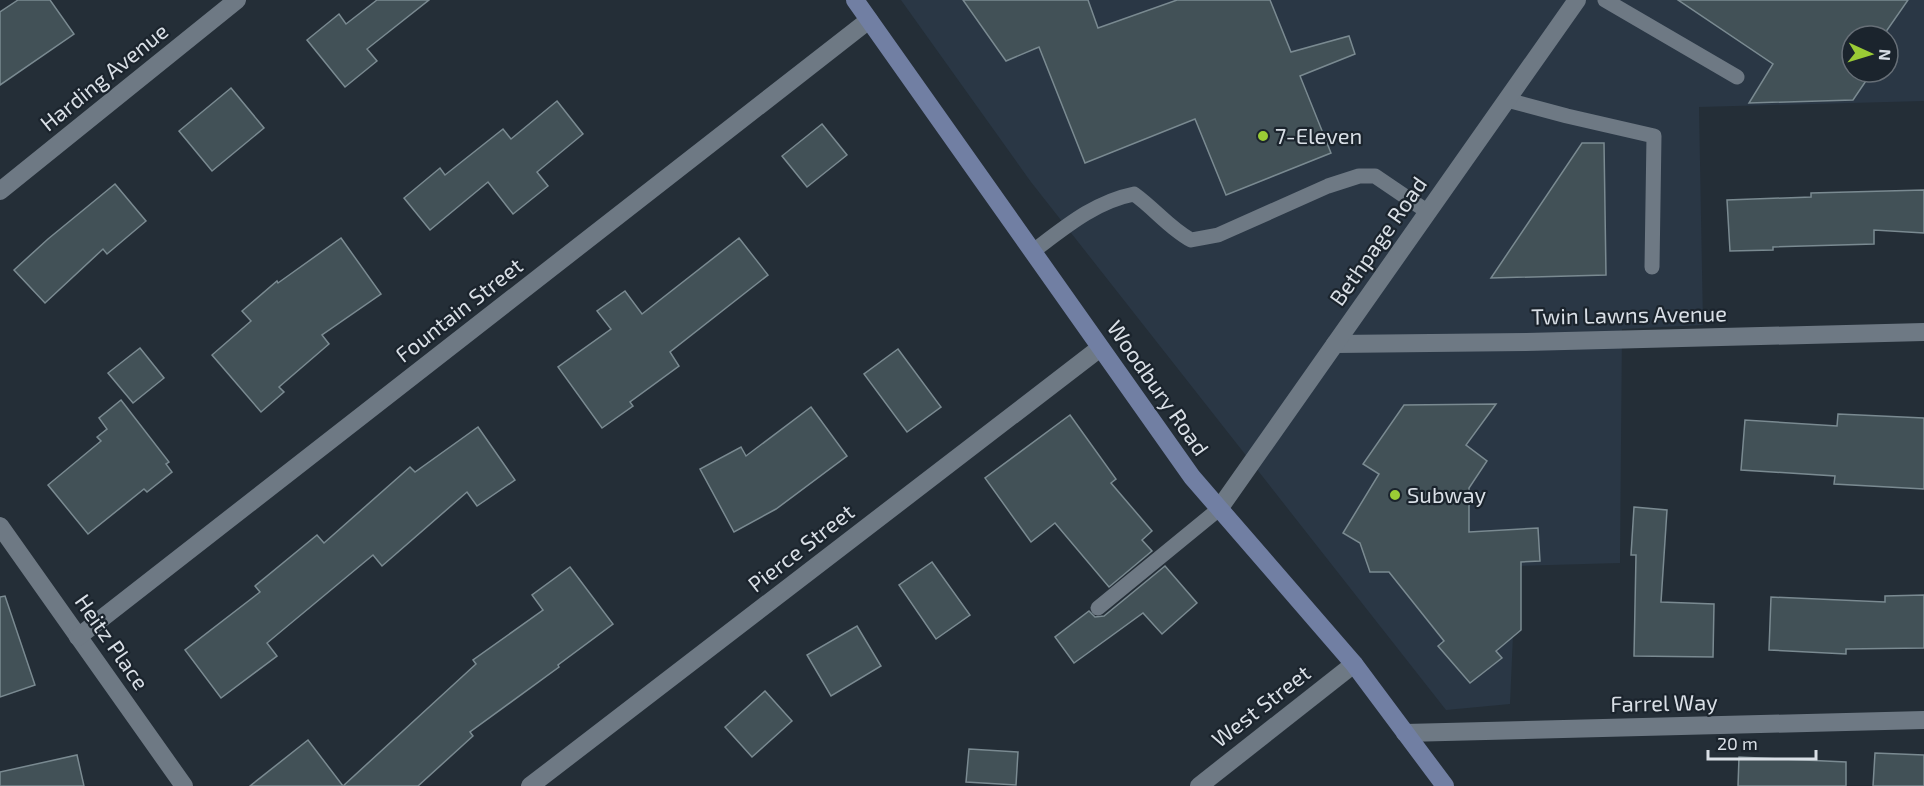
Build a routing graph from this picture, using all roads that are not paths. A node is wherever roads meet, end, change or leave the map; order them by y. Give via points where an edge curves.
1 (237, 0) edge
2 (855, 0) edge
3 (1577, 0) edge
4 (1605, 0) edge
5 (869, 20) junction
6 (1737, 78) dead end
7 (1507, 100) junction
8 (0, 191) edge
9 (1428, 212) junction
10 (1032, 252) junction
11 (1652, 267) dead end
12 (1924, 332) edge
13 (1335, 344) junction
14 (1100, 348) junction
15 (1219, 510) junction
16 (0, 526) edge
17 (8, 553) edge
18 (1098, 608) dead end
19 (78, 637) junction
20 (1354, 664) junction
21 (1924, 720) edge
22 (1405, 733) junction
23 (184, 786) edge
24 (530, 786) edge
25 (1199, 786) edge
26 (1445, 786) edge

1 - 8 street, Harding Avenue
2 - 5 main road, Woodbury Road
3 - 7 street, Bethpage Road
4 - 6 lane
5 - 10 main road, Woodbury Road
5 - 19 street, Fountain Street
7 - 9 street, Bethpage Road
7 - 11 lane via 1654,136
9 - 10 lane via 1375,176 1359,176 1218,235 1191,240 1175,231 1134,194 1081,214
9 - 13 street, Bethpage Road
10 - 14 main road, Woodbury Road
12 - 13 street, Twin Lawns Avenue
13 - 15 street, Bethpage Road
14 - 15 main road, Woodbury Road
14 - 24 street, Pierce Street
15 - 18 lane
15 - 20 main road, Woodbury Road
16 - 17 street, Heitz Place
17 - 19 street, Heitz Place
19 - 23 street, Heitz Place
20 - 22 main road, Woodbury Road
20 - 25 street, West Street
21 - 22 street, Farrel Way
22 - 26 main road, Woodbury Road

